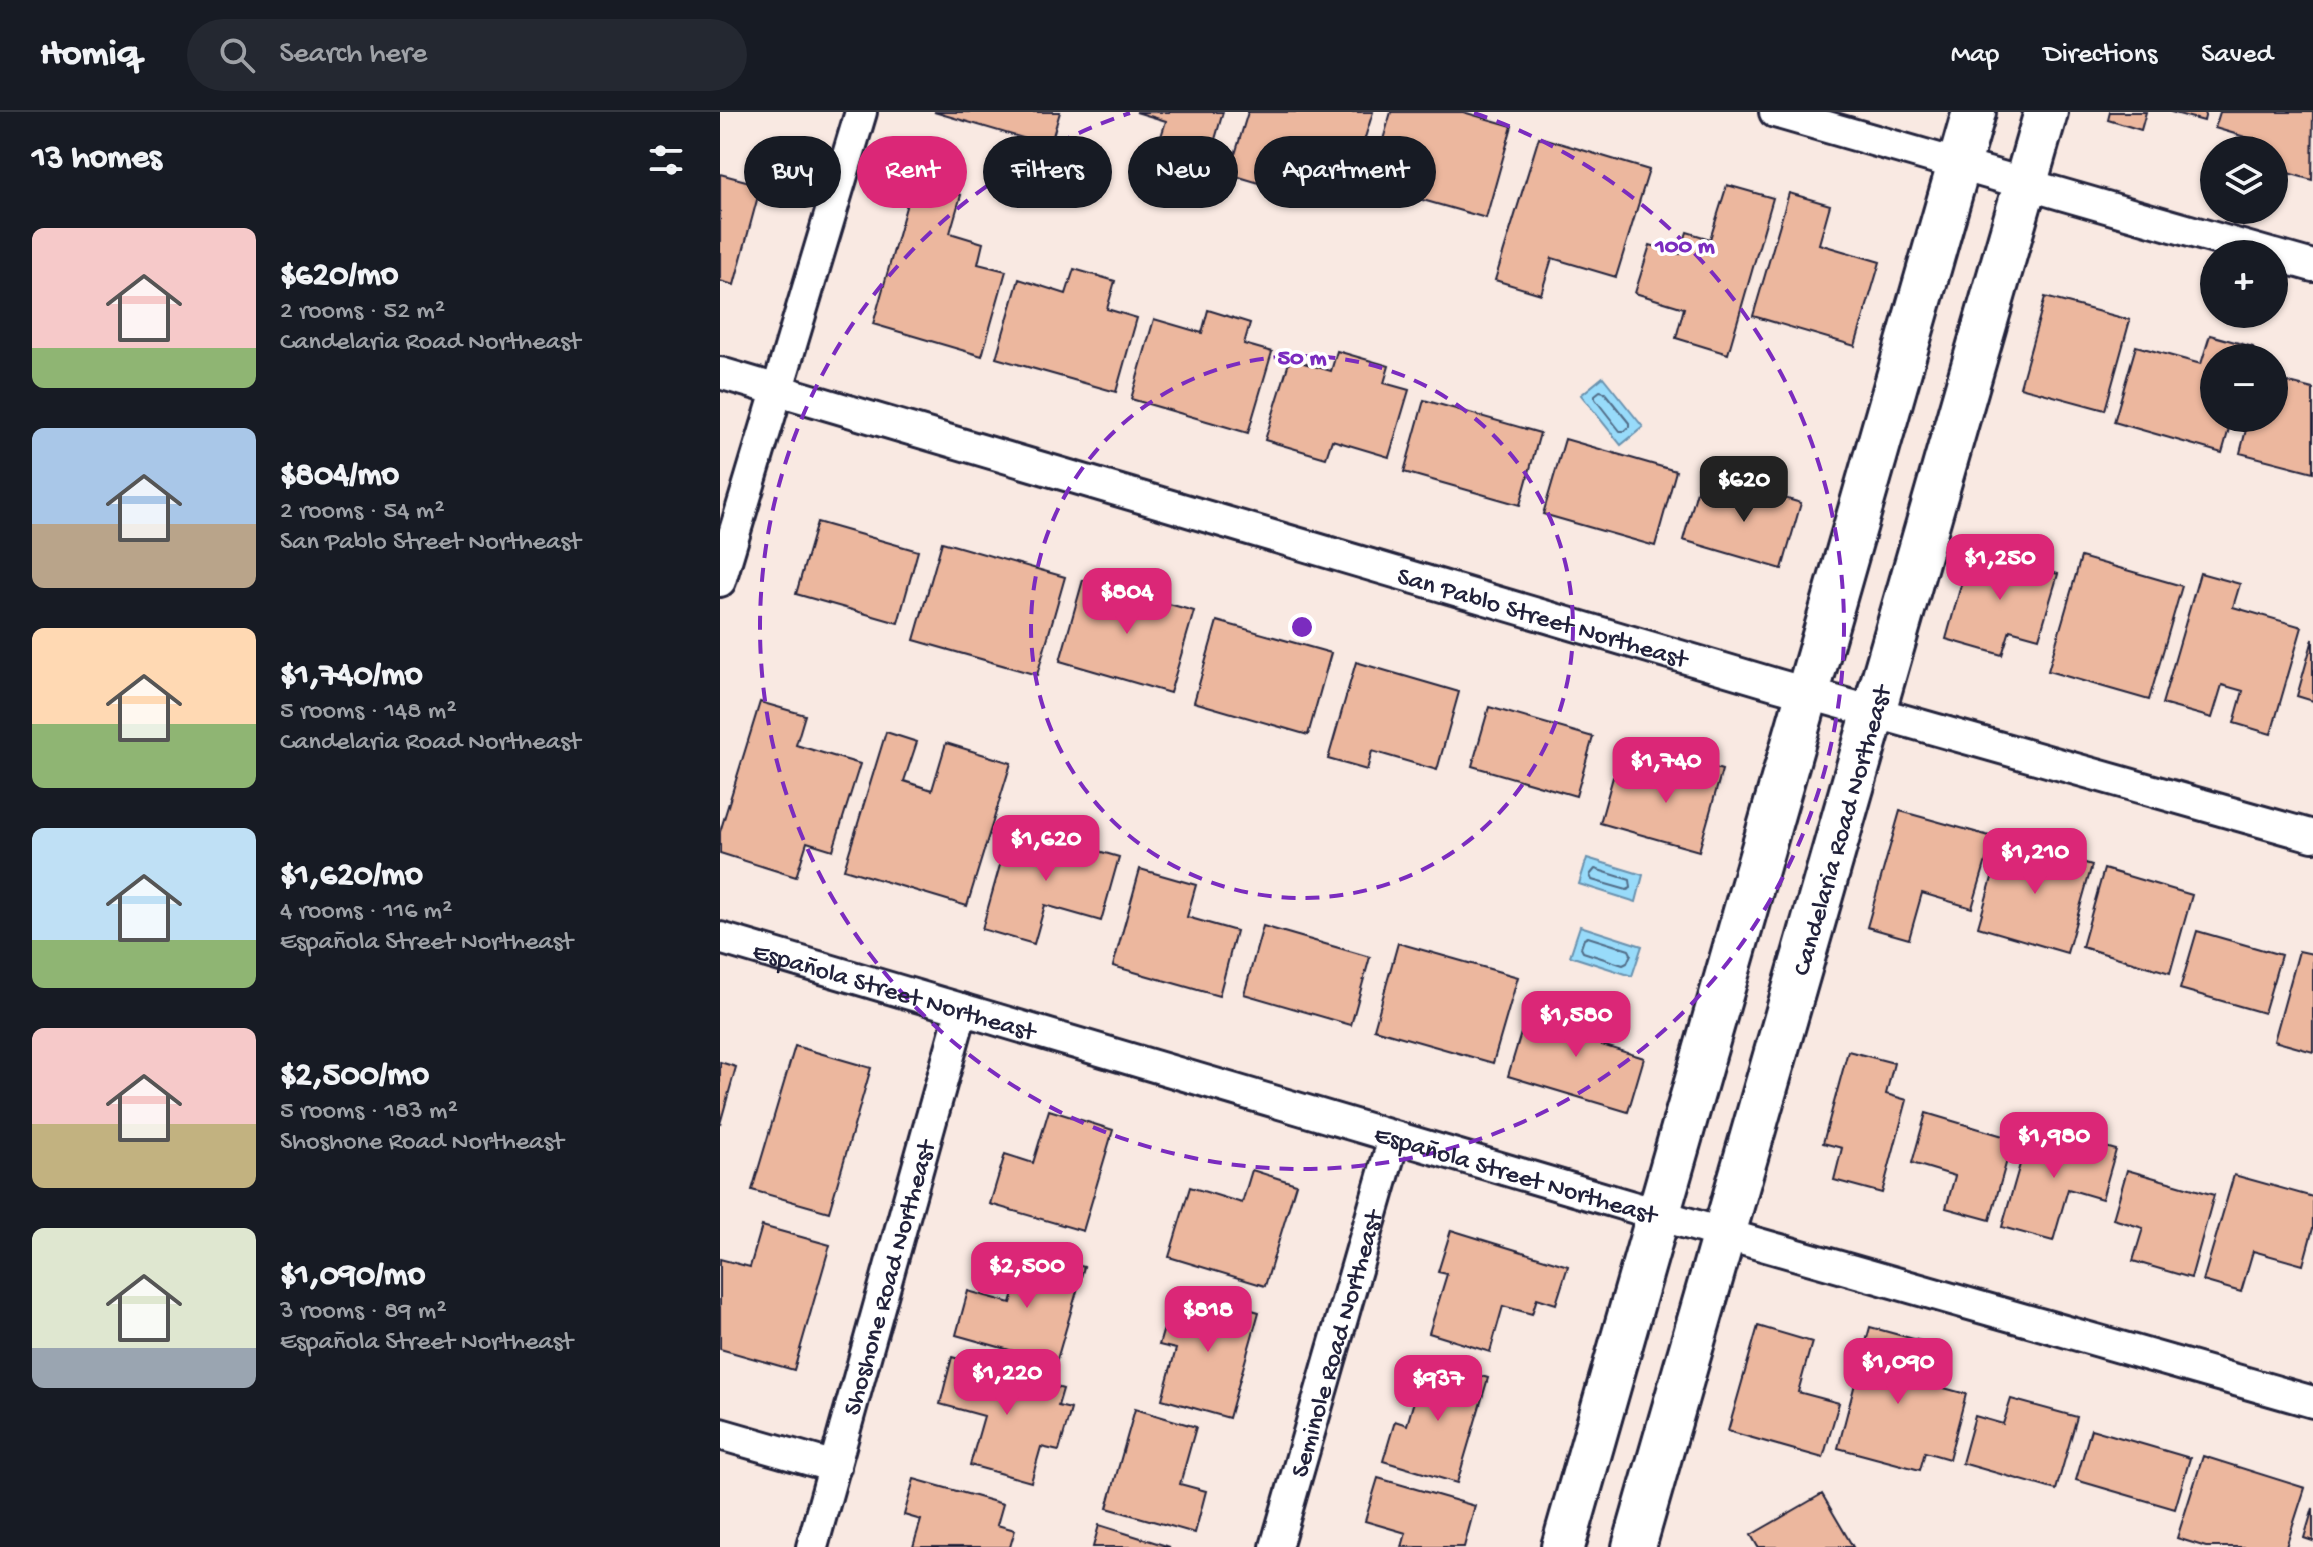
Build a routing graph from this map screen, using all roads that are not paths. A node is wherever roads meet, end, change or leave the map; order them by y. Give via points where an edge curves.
1 (861, 112) edge
2 (1775, 112) edge
3 (1974, 112) edge
4 (2046, 112) edge
5 (1959, 165) junction
6 (2026, 185) junction
7 (2219, 240) edge
8 (2288, 259) edge
9 (2313, 266) edge
10 (720, 373) edge
11 (777, 389) junction
12 (720, 581) edge
13 (1807, 694) junction
14 (1875, 711) junction
15 (2313, 836) edge
16 (720, 938) edge
17 (962, 1009) junction
18 (1394, 1138) junction
19 (1658, 1215) junction
20 (1724, 1234) junction
21 (2313, 1402) edge
22 (720, 1434) edge
23 (835, 1467) junction
24 (812, 1547) edge
25 (1276, 1547) edge
26 (1563, 1547) edge
27 (1634, 1547) edge

1 - 11 street
2 - 5 street
3 - 5 main road
4 - 6 main road, Candelaria Road Northeast
5 - 6 street
5 - 13 main road
6 - 7 street
6 - 14 main road, Candelaria Road Northeast
8 - 9 street
10 - 11 street, San Pablo Street Northeast
11 - 12 street
11 - 13 street, San Pablo Street Northeast
13 - 14 street, San Pablo Street Northeast
13 - 19 main road
14 - 15 street, San Pablo Street Northeast
14 - 20 main road, Candelaria Road Northeast
16 - 17 street, Española Street Northeast
17 - 18 street, Española Street Northeast
17 - 23 street, Shoshone Road Northeast
18 - 19 street, Española Street Northeast
18 - 25 street, Seminole Road Northeast
19 - 20 street, Española Street Northeast
19 - 26 main road
20 - 21 street, Española Street Northeast
20 - 27 main road, Candelaria Road Northeast
22 - 23 street
23 - 24 street, Shoshone Road Northeast

